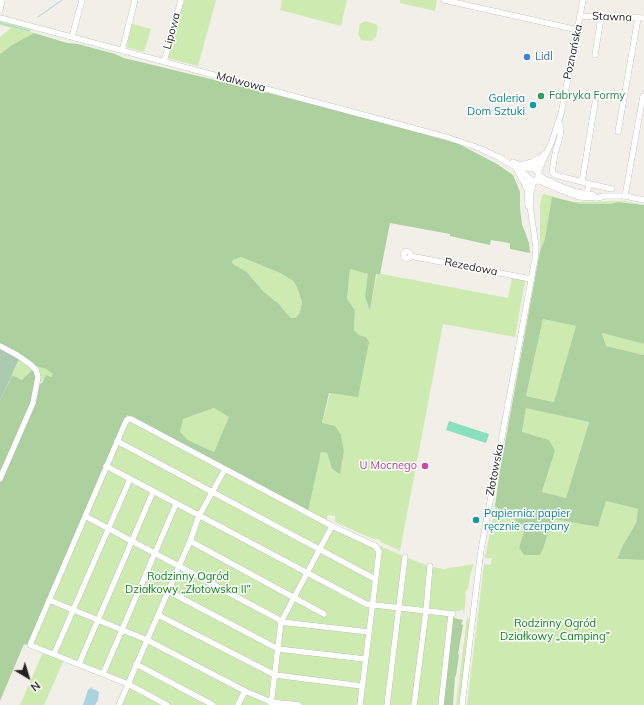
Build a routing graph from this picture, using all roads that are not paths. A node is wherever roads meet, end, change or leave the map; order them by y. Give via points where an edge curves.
1 (2, 0) edge
2 (82, 0) edge
3 (135, 0) edge
4 (181, 0) edge
5 (444, 0) edge
6 (583, 0) edge
7 (0, 10) edge
8 (580, 16) junction
9 (601, 16) junction
10 (0, 18) edge
11 (641, 18) edge
12 (578, 30) junction
13 (72, 38) junction
14 (122, 50) junction
15 (594, 55) dead end
16 (164, 62) junction
17 (643, 96) dead end
18 (595, 103) dead end
19 (558, 122) junction
20 (618, 132) dead end
21 (547, 150) junction
22 (518, 166) junction
23 (540, 168) junction
24 (531, 169) junction
25 (527, 177) junction
26 (536, 180) junction
27 (545, 182) junction
28 (582, 182) junction
29 (590, 184) junction
30 (612, 189) dead end
31 (529, 192) junction
32 (585, 196) junction
33 (625, 196) junction
34 (644, 200) edge
35 (410, 256) dead end
36 (531, 279) junction
37 (0, 346) edge
38 (117, 441) junction
39 (106, 466) junction
40 (225, 469) junction
41 (0, 479) edge
42 (130, 479) junction
43 (153, 492) junction
44 (212, 492) junction
45 (176, 504) junction
46 (85, 516) junction
47 (199, 516) junction
48 (332, 526) junction
49 (108, 528) junction
50 (132, 541) junction
51 (190, 541) junction
52 (319, 549) junction
53 (154, 553) junction
54 (405, 557) dead end
55 (178, 566) junction
56 (430, 566) dead end
57 (306, 573) junction
58 (375, 579) junction
59 (168, 591) junction
60 (294, 597) junction
61 (49, 600) junction
62 (372, 604) junction
63 (399, 608) junction
64 (73, 609) junction
65 (426, 611) junction
66 (324, 614) dead end
67 (158, 615) junction
68 (98, 619) junction
69 (281, 622) junction
70 (122, 629) junction
71 (369, 632) junction
72 (147, 640) junction
73 (278, 648) junction
74 (54, 654) junction
75 (366, 659) junction
76 (79, 664) junction
77 (136, 664) junction
78 (103, 674) junction
79 (275, 675) junction
80 (128, 684) junction
81 (362, 686) junction
82 (245, 691) junction
83 (271, 703) edge
84 (120, 704) edge
85 (168, 705) edge
86 (213, 705) edge
87 (238, 705) edge
88 (299, 705) edge
89 (360, 705) edge
90 (387, 705) edge
91 (414, 705) edge
92 (441, 705) edge
93 (462, 705) edge

1 - 7 street
2 - 13 street
3 - 14 street
4 - 16 street, Lipowa
5 - 12 street
6 - 8 street, Poznańska
8 - 9 street, Stawna
8 - 12 street, Poznańska
9 - 11 street, Stawna
9 - 15 street
10 - 13 street, Malwowa
11 - 20 street
12 - 19 street, Poznańska
13 - 14 street, Malwowa
14 - 16 street, Malwowa
16 - 22 street, Malwowa via 434,133 493,152
17 - 33 street
18 - 28 street
19 - 21 street, Poznańska
19 - 28 street via 561,127 560,136 552,172
21 - 22 street via 534,161
21 - 23 street, Poznańska
21 - 24 street
22 - 24 street, Malwowa
22 - 25 street, Malwowa
22 - 31 street
23 - 24 street, Malwowa
23 - 26 street, Poznańska
23 - 27 street
23 - 27 street, Malwowa
24 - 25 street
25 - 26 street
25 - 31 street, Złotowska
26 - 27 street
26 - 31 street, Złotowska
27 - 31 street
27 - 32 street
28 - 29 street
29 - 30 street
29 - 32 street
31 - 36 street, Złotowska via 527,205 535,237 536,254
32 - 33 street
33 - 34 street
35 - 36 street, Rezedowa
36 - 93 street, Złotowska via 482,547
37 - 41 street via 30,364 38,377 33,403
38 - 39 street
38 - 40 street via 126,421 131,419
38 - 44 street
39 - 42 street
39 - 46 street
40 - 44 street
40 - 48 street
42 - 43 street
42 - 49 street
43 - 45 street
43 - 50 street
44 - 47 street
44 - 52 street
45 - 47 street
45 - 53 street
46 - 49 street
46 - 61 street
47 - 51 street
47 - 57 street
48 - 52 street
48 - 58 street via 378,548
49 - 50 street
49 - 64 street
50 - 53 street
50 - 68 street
51 - 55 street
51 - 60 street
52 - 57 street
52 - 58 street
53 - 55 street
53 - 70 street
54 - 63 street
55 - 59 street
55 - 69 street
56 - 65 street
57 - 60 street
57 - 62 street via 366,604
58 - 62 street
59 - 67 street
59 - 73 street
60 - 66 street
60 - 69 street
61 - 64 street
61 - 74 street via 30,645
62 - 63 street
62 - 71 street
63 - 65 street
63 - 90 street
64 - 68 street
64 - 74 street
65 - 91 street
65 - 92 street via 452,614
67 - 72 street
67 - 79 street
68 - 70 street
68 - 76 street
69 - 71 street
69 - 73 street
70 - 72 street
70 - 78 street
71 - 75 street
72 - 77 street
72 - 82 street
73 - 75 street
73 - 79 street
74 - 76 street
75 - 81 street
76 - 78 street
77 - 80 street
77 - 86 street
78 - 80 street
79 - 81 street
79 - 83 street
80 - 84 street
80 - 85 street
81 - 89 street
82 - 83 street
82 - 87 street
83 - 88 street

